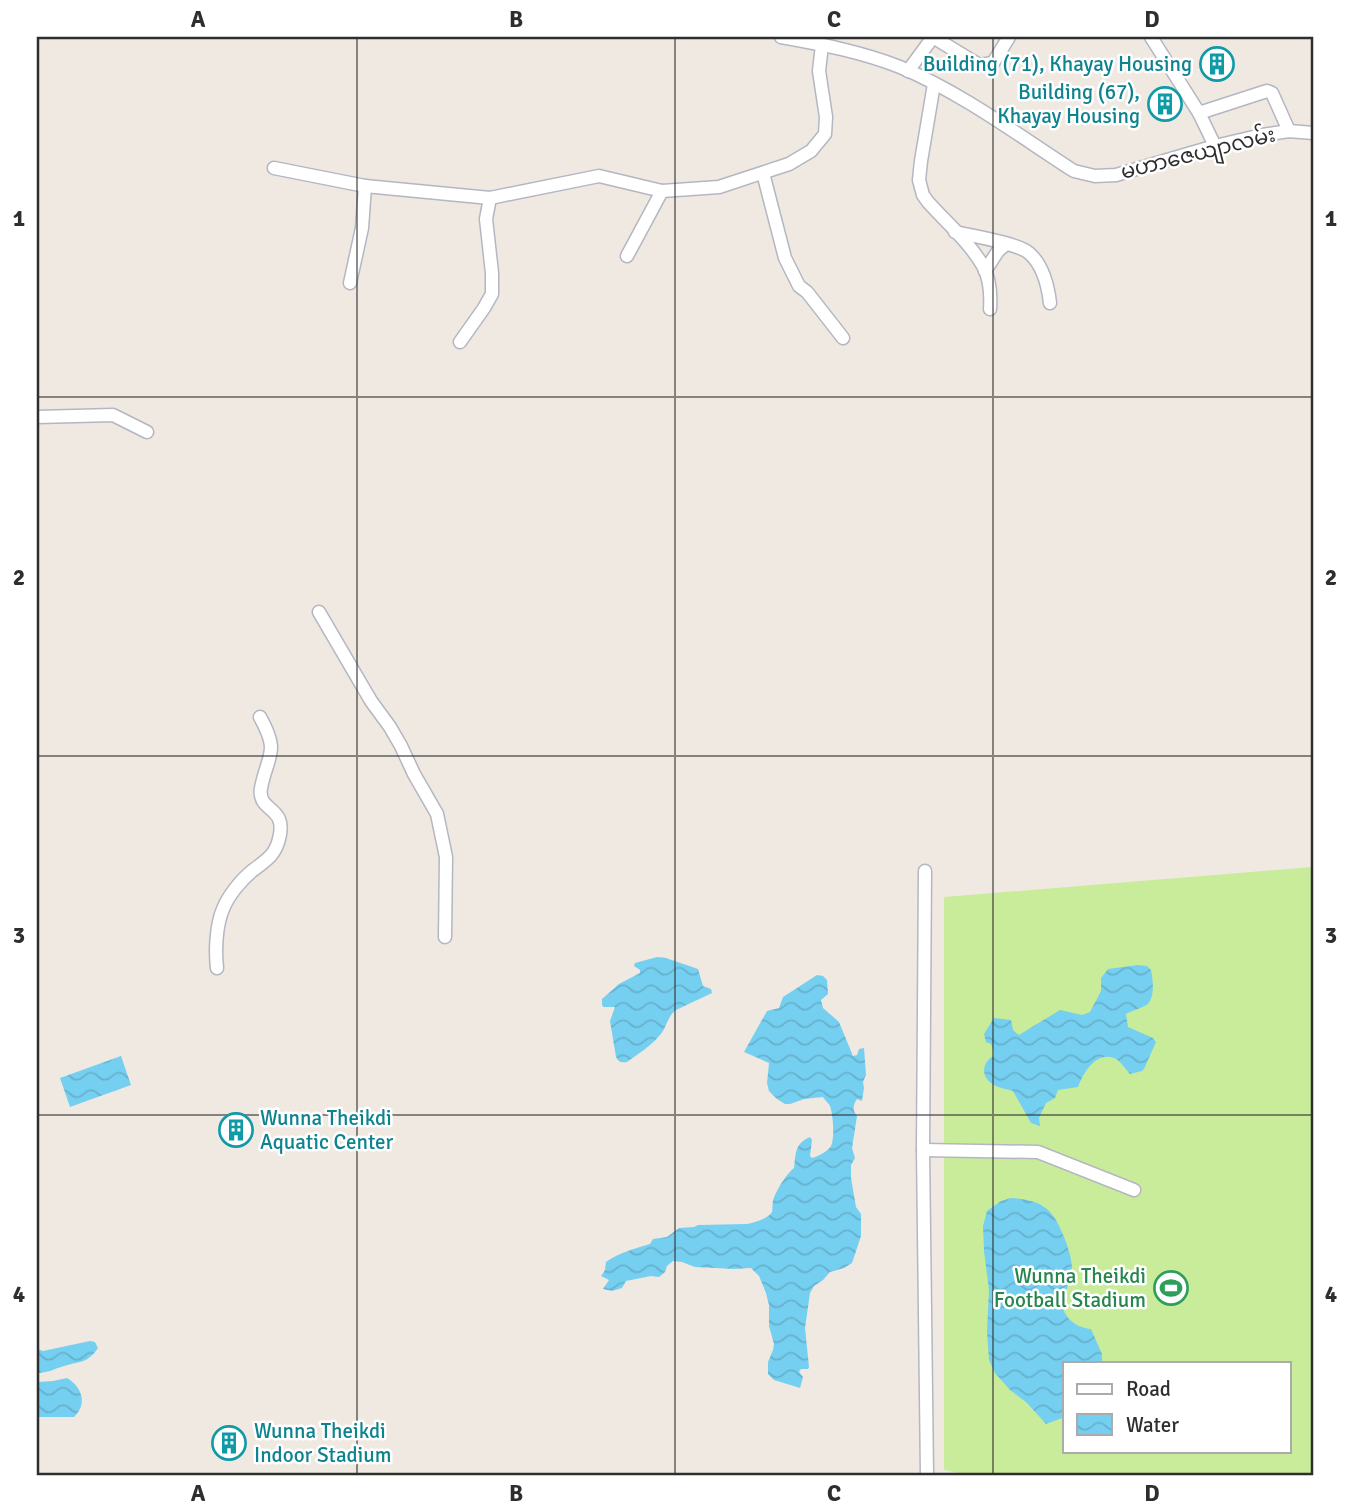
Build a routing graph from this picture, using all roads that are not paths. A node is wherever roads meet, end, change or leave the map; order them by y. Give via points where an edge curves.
1 (781, 37) edge
2 (933, 37) edge
3 (1009, 37) edge
4 (1151, 37) edge
5 (822, 45) junction
6 (908, 71) junction
7 (933, 84) junction
8 (1199, 113) junction
9 (1289, 131) junction
10 (1313, 133) edge
11 (1215, 146) junction
12 (274, 168) dead end
13 (764, 173) junction
14 (365, 186) junction
15 (662, 191) junction
16 (490, 198) junction
17 (955, 232) junction
18 (1006, 244) junction
19 (627, 256) dead end
20 (985, 271) junction
21 (350, 283) dead end
22 (1050, 303) dead end
23 (990, 309) dead end
24 (844, 338) dead end
25 (460, 342) dead end
26 (37, 417) edge
27 (147, 432) dead end
28 (319, 612) dead end
29 (260, 716) dead end
30 (925, 871) dead end
31 (444, 937) dead end
32 (217, 968) dead end
33 (922, 1150) junction
34 (1134, 1190) dead end
35 (927, 1475) edge

1 - 5 street, မဟာဇေယျာလမ်း
2 - 3 street via 979,65 993,63
2 - 6 street
4 - 8 street
5 - 6 street, မဟာဇေယျာလမ်း
5 - 13 street via 819,71 825,134 811,151
6 - 7 street, မဟာဇေယျာလမ်း
7 - 11 street, မဟာဇေယျာလမ်း via 1074,171 1094,176 1116,175
7 - 17 street via 919,180 923,195
8 - 9 street via 1267,91
8 - 11 street
9 - 10 street, မဟာဇေယျာလမ်း
9 - 11 street, မဟာဇေယျာလမ်း
12 - 14 street
13 - 15 street via 719,187
13 - 24 street via 794,277
14 - 16 street
14 - 21 street
15 - 16 street via 599,176
15 - 19 street
16 - 25 street via 486,219 492,294
17 - 18 street
17 - 20 street
18 - 20 street
18 - 22 street via 1034,258
20 - 23 street
26 - 27 street via 113,415
28 - 31 street via 437,814 446,857
29 - 32 street via 270,734 272,751 261,797 276,813 280,836 268,861 251,872 222,910 215,949
30 - 33 street
33 - 34 street via 1038,1153
33 - 35 street

